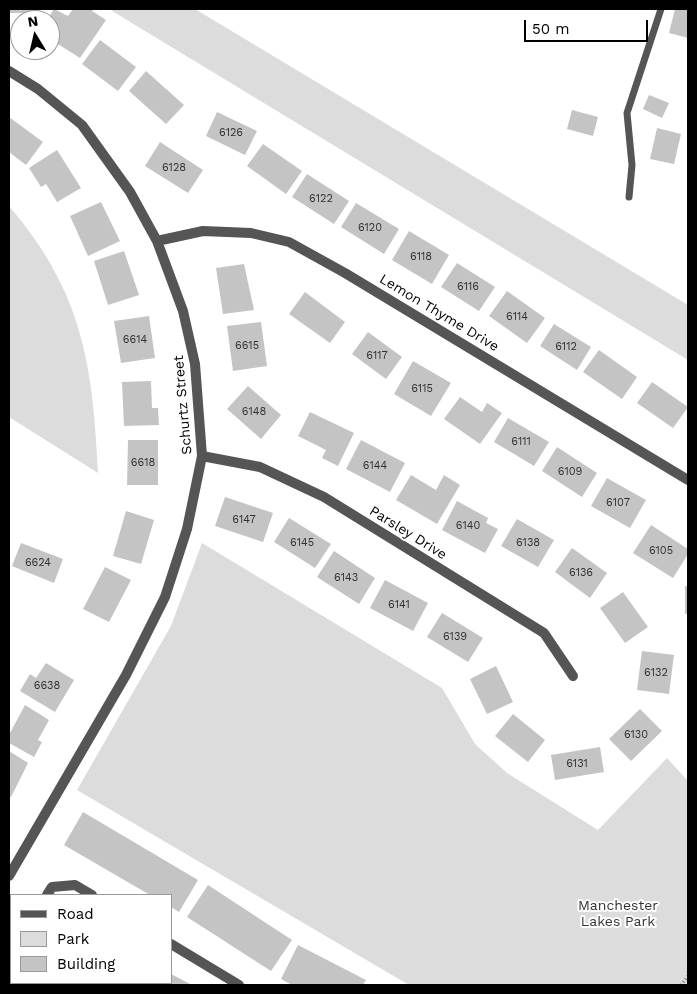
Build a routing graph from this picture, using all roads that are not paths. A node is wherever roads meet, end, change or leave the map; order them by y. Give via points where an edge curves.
1 (661, 9) edge
2 (9, 71) edge
3 (629, 197) dead end
4 (157, 241) junction
5 (202, 456) junction
6 (688, 480) edge
7 (572, 676) dead end
8 (9, 876) edge
9 (48, 894) edge
10 (90, 894) edge
11 (172, 945) edge
12 (239, 985) edge

1 - 3 lane via 627,114 632,165
2 - 4 street, Schurtz Street via 38,89 82,125 130,192
4 - 5 street, Schurtz Street via 183,311 195,364
4 - 6 street, Lemon Thyme Drive via 203,231 251,233 289,242
5 - 7 street, Parsley Drive via 260,467 324,497 544,633
5 - 8 street, Schurtz Street via 187,529 165,597 126,674
9 - 10 street via 52,887 75,885
11 - 12 street

